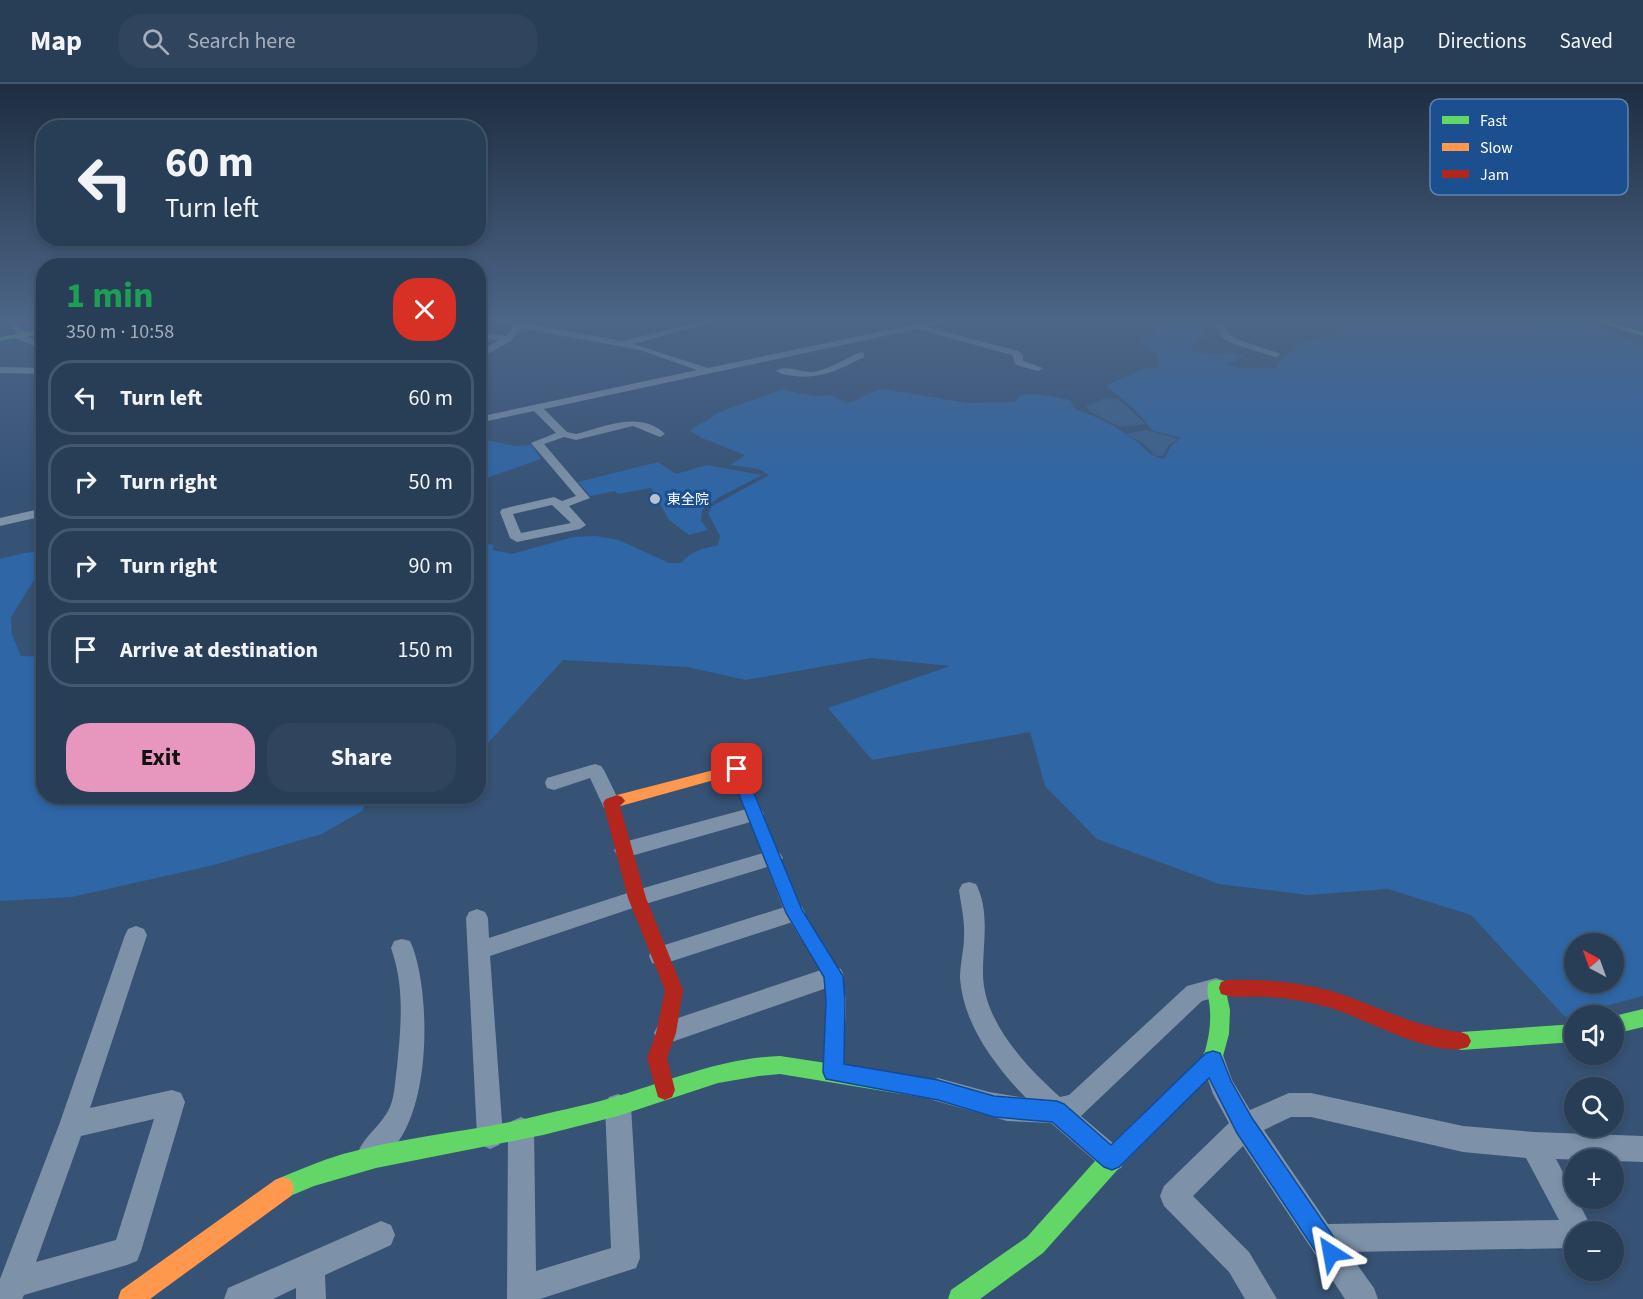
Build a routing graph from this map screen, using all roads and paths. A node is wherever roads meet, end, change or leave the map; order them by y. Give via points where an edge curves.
1 (675, 378) edge
2 (536, 407) junction
3 (486, 418) edge
4 (563, 434) junction
5 (660, 434) dead end
6 (560, 505) junction
7 (36, 514) edge
8 (0, 522) edge
9 (554, 783) dead end
10 (611, 802) junction
11 (754, 814) junction
12 (624, 850) junction
13 (773, 858) junction
14 (969, 890) dead end
15 (637, 898) junction
16 (794, 913) junction
17 (477, 918) dead end
18 (136, 936) dead end
19 (402, 948) dead end
20 (479, 951) junction
21 (660, 956) junction
22 (833, 976) junction
23 (1216, 988) junction
24 (1643, 1018) edge
25 (1624, 1023) edge
26 (666, 1033) junction
27 (1564, 1034) edge
28 (1213, 1060) junction
29 (833, 1072) junction
30 (665, 1090) junction
31 (938, 1090) joint
32 (618, 1106) junction
33 (1057, 1112) junction
34 (72, 1125) junction
35 (1245, 1126) junction
36 (521, 1130) junction
37 (490, 1136) junction
38 (1534, 1145) junction
39 (1643, 1149) edge
40 (1112, 1159) junction
41 (364, 1160) junction
42 (1574, 1221) edge
43 (1564, 1234) edge
44 (381, 1236) dead end
45 (1320, 1238) junction
46 (310, 1268) junction
47 (9, 1291) edge
48 (521, 1295) edge
49 (241, 1298) edge
50 (130, 1299) edge
51 (310, 1299) edge
52 (960, 1299) edge
53 (1262, 1299) edge
54 (1363, 1299) edge

1 - 2 street
2 - 3 street
2 - 4 street
4 - 5 street via 576,437 633,423
4 - 6 street via 537,443 584,498
6 - 6 street via 580,525 517,538 506,512 554,501
7 - 8 street
9 - 10 street via 595,770
10 - 11 main road via 737,769
10 - 12 main road
11 - 12 street
11 - 13 main road
12 - 15 main road
13 - 15 street
13 - 16 main road
14 - 33 street via 975,932 972,983 986,1029
15 - 20 street
15 - 21 main road
16 - 21 street
16 - 22 main road
17 - 20 street
18 - 34 street
19 - 41 street via 413,994 405,1099 392,1131
20 - 37 street
21 - 26 main road via 674,990
22 - 26 street
22 - 29 main road
23 - 27 main road via 1296,990 1338,1002 1412,1032 1455,1041
23 - 28 main road via 1219,1034
23 - 33 street via 1195,993 1076,1106
24 - 25 main road
26 - 30 main road via 657,1058
28 - 35 street via 1222,1086
28 - 40 main road
29 - 30 main road via 754,1065
29 - 31 main road
30 - 32 main road
31 - 33 street via 994,1107
32 - 36 main road
32 - 48 street via 626,1258
33 - 40 street
34 - 47 street
34 - 47 street via 172,1102 127,1251
35 - 38 street via 1289,1105 1311,1106 1463,1139
35 - 45 street
35 - 53 street via 1174,1196 1239,1262
36 - 37 main road
36 - 48 street
37 - 41 main road
38 - 39 street
38 - 42 street
40 - 52 main road via 1035,1245
41 - 50 main road via 306,1176 277,1191
43 - 45 street
44 - 46 street
45 - 54 street
46 - 49 street
46 - 51 street

